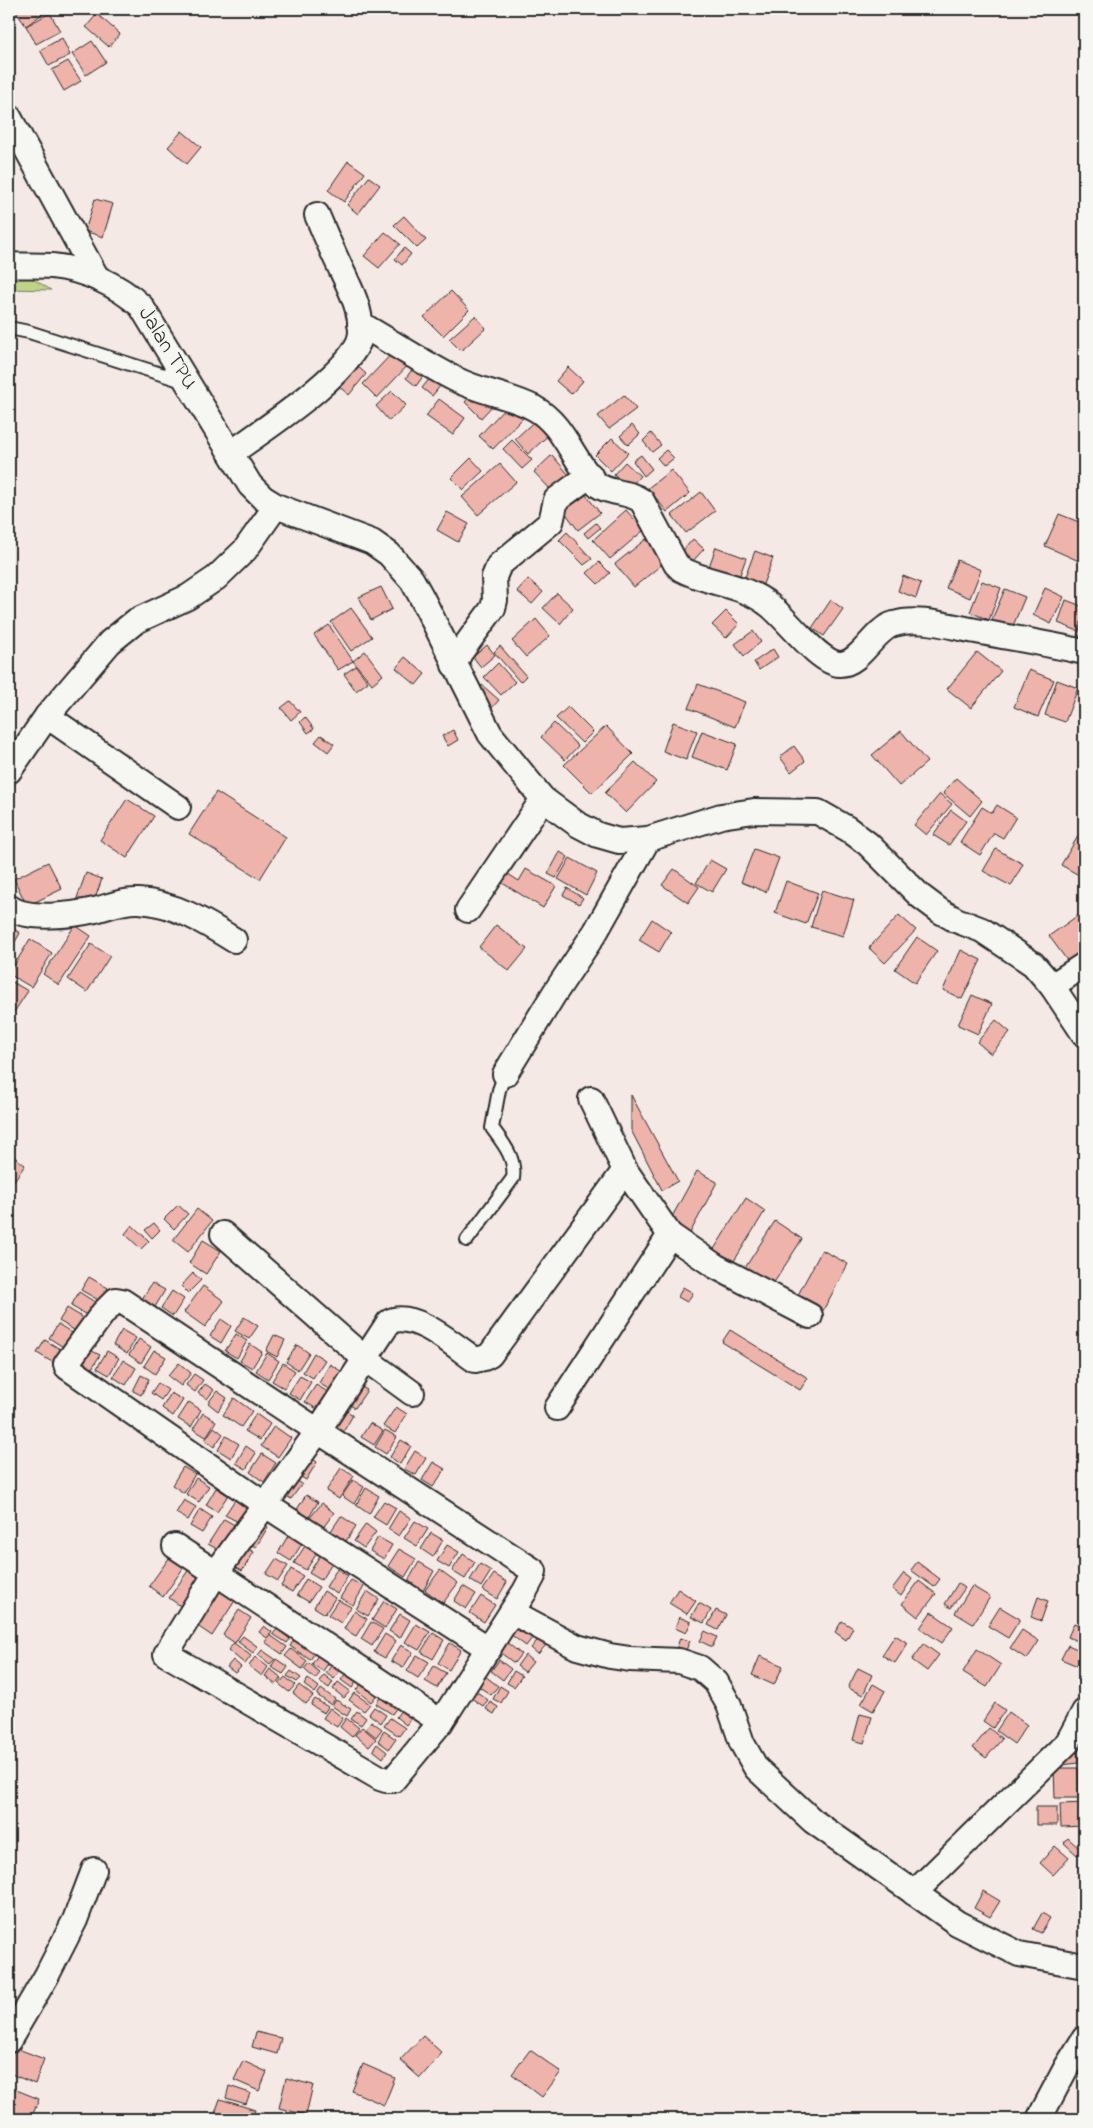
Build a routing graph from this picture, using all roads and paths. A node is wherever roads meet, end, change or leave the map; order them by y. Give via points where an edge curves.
1 (9, 117) edge
2 (317, 214) dead end
3 (9, 266) edge
4 (97, 278) junction
5 (360, 324) junction
6 (9, 328) edge
7 (188, 383) junction
8 (231, 453) junction
9 (590, 476) junction
10 (276, 506) junction
11 (1084, 652) edge
12 (454, 665) junction
13 (47, 716) junction
14 (9, 771) edge
15 (543, 799) junction
16 (178, 807) dead end
17 (648, 839) junction
18 (9, 907) edge
19 (468, 910) dead end
20 (234, 940) dead end
21 (1084, 965) edge
22 (1052, 986) junction
23 (1084, 1034) edge
24 (505, 1074) joint
25 (591, 1099) dead end
26 (624, 1170) junction
27 (223, 1234) dead end
28 (670, 1235) junction
29 (467, 1240) dead end
30 (810, 1316) dead end
31 (364, 1358) junction
32 (412, 1393) dead end
33 (557, 1408) dead end
34 (318, 1431) junction
35 (264, 1504) junction
36 (175, 1546) dead end
37 (216, 1573) junction
38 (512, 1612) junction
39 (489, 1649) junction
40 (1084, 1712) edge
41 (441, 1722) junction
42 (94, 1870) dead end
43 (914, 1893) junction
44 (1084, 1966) edge
45 (1084, 2039) edge
46 (9, 2040) edge
47 (1039, 2119) edge

1 - 4 street
2 - 5 street via 357,305
3 - 4 street, Jalan TPU via 53,266
4 - 7 street, Jalan TPU via 128,294 141,306
5 - 8 street via 361,336 356,346 328,381
5 - 9 street via 456,379 515,400 544,415 560,432
6 - 7 lane
7 - 8 street, Jalan TPU
8 - 10 street, Jalan TPU via 250,485
9 - 11 street via 600,486 642,501 680,569 768,603 807,643 833,662 848,662 880,632 902,622 950,626
9 - 12 street via 556,500 551,522 499,565 494,577 493,608
10 - 12 street, Jalan TPU via 372,542 389,554 412,580
10 - 13 street via 245,550 216,578 188,597 136,621 110,642
12 - 15 street, Jalan TPU via 490,734
13 - 14 street
13 - 16 street
15 - 17 street, Jalan TPU via 598,835 619,841
15 - 19 street
17 - 22 street, Jalan TPU via 721,816 754,811 818,812 868,844 920,896 940,911 982,930 1033,964
17 - 24 street via 596,931
18 - 20 street via 42,915 94,910 123,901 154,902 198,917
21 - 22 street
22 - 23 street, Jalan TPU
24 - 29 lane via 492,1128 508,1150 514,1169 513,1178
25 - 26 street
26 - 28 street
26 - 31 street via 490,1355 474,1360 422,1324 399,1319 389,1322
27 - 31 street
28 - 30 street via 715,1266
28 - 33 street
31 - 32 street
31 - 34 street
34 - 35 street
34 - 35 street via 119,1300 103,1313 67,1362 67,1367
34 - 38 street via 534,1571
35 - 37 street
35 - 39 street
36 - 37 street
37 - 41 street
37 - 41 street via 166,1654 386,1780 392,1780
38 - 39 street
38 - 43 street via 576,1647 630,1659 679,1661 700,1668 716,1682 730,1705 742,1743 756,1768 813,1821
39 - 41 street
40 - 43 street via 1068,1742
42 - 46 street via 75,1920 48,1975
43 - 44 street via 957,1923 1019,1954
45 - 47 street

